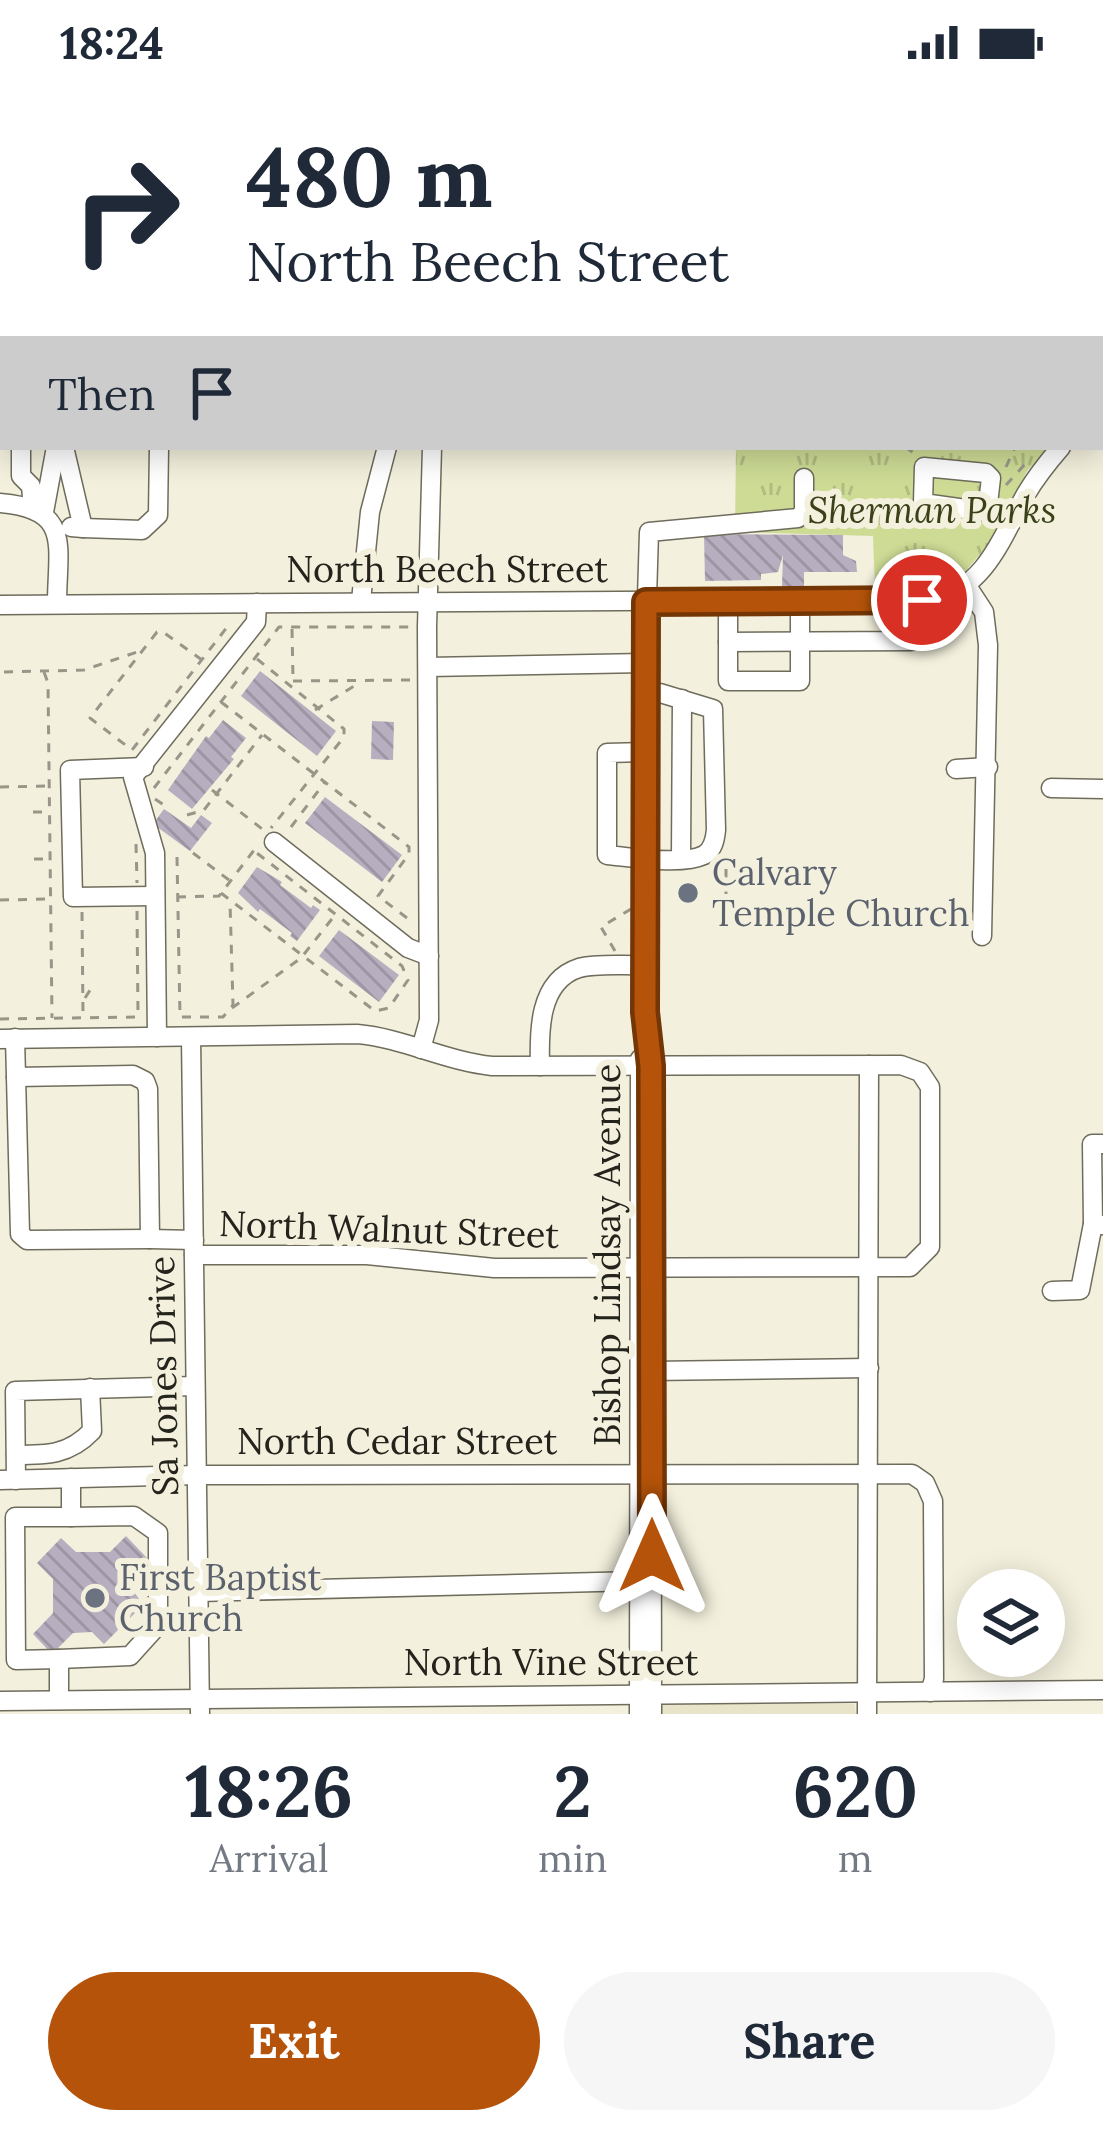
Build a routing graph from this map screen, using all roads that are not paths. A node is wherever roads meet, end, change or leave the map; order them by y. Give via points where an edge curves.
1 (21, 450) edge
2 (59, 450) edge
3 (61, 450) edge
4 (158, 450) edge
5 (386, 450) edge
6 (432, 450) edge
7 (1056, 450) edge
8 (0, 471) edge
9 (21, 476) junction
10 (804, 478) dead end
11 (0, 503) edge
12 (987, 512) dead end
13 (44, 516) junction
14 (1011, 523) junction
15 (83, 528) junction
16 (967, 586) junction
17 (911, 600) junction
18 (728, 601) junction
19 (800, 601) junction
20 (428, 602) junction
21 (646, 602) junction
22 (257, 603) junction
23 (57, 604) junction
24 (0, 605) edge
25 (362, 608) junction
26 (728, 642) junction
27 (800, 642) junction
28 (645, 663) junction
29 (428, 675) junction
30 (645, 693) junction
31 (682, 699) junction
32 (645, 752) junction
33 (144, 767) junction
34 (988, 767) junction
35 (956, 769) dead end
36 (607, 782) junction
37 (645, 783) junction
38 (1052, 788) dead end
39 (1103, 789) edge
40 (271, 838) road end
41 (681, 858) junction
42 (645, 859) junction
43 (155, 896) junction
44 (982, 936) dead end
45 (429, 956) junction
46 (645, 964) junction
47 (148, 1033) junction
48 (191, 1037) junction
49 (8, 1038) edge
50 (421, 1049) junction
51 (869, 1065) junction
52 (540, 1066) junction
53 (645, 1066) junction
54 (16, 1077) junction
55 (1103, 1144) edge
56 (1098, 1224) edge
57 (150, 1239) junction
58 (194, 1248) junction
59 (645, 1268) junction
60 (869, 1268) junction
61 (1052, 1292) dead end
62 (869, 1367) junction
63 (651, 1370) junction
64 (195, 1386) junction
65 (90, 1388) junction
66 (16, 1454) junction
67 (645, 1473) junction
68 (867, 1473) junction
69 (198, 1475) junction
70 (70, 1478) junction
71 (8, 1480) edge
72 (71, 1516) junction
73 (638, 1581) junction
74 (199, 1592) junction
75 (59, 1659) junction
76 (1103, 1690) edge
77 (930, 1692) junction
78 (867, 1693) junction
79 (59, 1700) junction
80 (0, 1701) edge
81 (646, 1704) edge
82 (723, 1704) edge
83 (200, 1705) edge
84 (867, 1714) edge

1 - 9 street
2 - 13 street
3 - 15 street
4 - 15 street via 158,515 142,530
5 - 25 street via 370,512
6 - 20 street
7 - 14 street via 1036,465
8 - 9 street
9 - 13 street
10 - 21 street, Bishop Lindsay Avenue via 798,518 649,532
11 - 13 street
12 - 14 street
13 - 15 street
13 - 23 street
14 - 16 street
16 - 17 street, North Beech Street
16 - 34 street via 987,627
17 - 19 street, North Beech Street
17 - 27 street via 911,641
18 - 19 street, North Beech Street
18 - 21 street, North Beech Street
18 - 26 street
19 - 27 street
20 - 21 street, North Beech Street
20 - 25 street, North Beech Street
20 - 29 street
21 - 28 street, Bishop Lindsay Avenue
22 - 23 street, North Beech Street
22 - 25 street, North Beech Street
22 - 33 street via 256,622
23 - 24 street, North Beech Street
26 - 27 street
26 - 27 street via 728,681 800,681
28 - 29 street
28 - 30 street, Bishop Lindsay Avenue
29 - 45 street
30 - 31 street
30 - 32 street, Bishop Lindsay Avenue
31 - 41 street
31 - 41 street via 713,709 716,830 709,852
32 - 36 street via 607,753
32 - 37 street, Bishop Lindsay Avenue
33 - 43 street via 134,777 154,853
33 - 43 street via 70,770 74,897
34 - 35 street
34 - 44 street
36 - 37 street
36 - 42 street via 607,855
37 - 42 street, Bishop Lindsay Avenue
38 - 39 street
40 - 45 street via 408,948
41 - 42 street
42 - 46 street, Bishop Lindsay Avenue
43 - 47 street
45 - 50 street
46 - 52 street via 577,968 560,982 544,1003
46 - 53 street, Bishop Lindsay Avenue
47 - 48 street
47 - 49 street
48 - 50 street via 357,1034
48 - 58 street, Sa Jones Drive
49 - 54 street
50 - 52 street via 465,1063
51 - 53 street
51 - 60 street
51 - 60 street, North Walnut Street via 911,1066 932,1098 930,1247 910,1267
52 - 53 street
53 - 59 street, Bishop Lindsay Avenue
54 - 57 street via 145,1081
54 - 57 street, North Walnut Street via 20,1234
55 - 56 street via 1092,1144
56 - 61 street via 1080,1290
57 - 58 street, North Walnut Street
58 - 59 street, North Walnut Street via 465,1267
58 - 64 street, Sa Jones Drive
59 - 60 street, North Walnut Street
59 - 63 street, Bishop Lindsay Avenue
59 - 67 street, Bishop Lindsay Avenue
60 - 62 street
62 - 63 street
62 - 68 street
63 - 67 street, Bishop Lindsay Avenue
64 - 65 street
64 - 69 street, Sa Jones Drive
65 - 66 street via 92,1431 82,1442 59,1454
65 - 66 street via 15,1390
66 - 71 street
67 - 68 street, North Cedar Street
67 - 69 street, North Cedar Street
67 - 73 street, Bishop Lindsay Avenue
67 - 81 street, Bishop Lindsay Avenue
68 - 77 street, North Cedar Street via 912,1474 930,1490
68 - 78 street
69 - 70 street, North Cedar Street
69 - 74 street, Sa Jones Drive
70 - 71 street, North Cedar Street
70 - 72 street
72 - 75 street via 15,1517 16,1660
72 - 75 street via 134,1516 158,1532 158,1625 130,1656
73 - 74 street
73 - 81 street, Bishop Lindsay Avenue
74 - 83 street, Sa Jones Drive
75 - 79 street
76 - 77 street, North Vine Street
77 - 78 street, North Vine Street
78 - 82 street, North Vine Street
78 - 84 street
79 - 80 street, North Vine Street
79 - 83 street, North Vine Street
81 - 82 street, North Vine Street
81 - 83 street, North Vine Street

